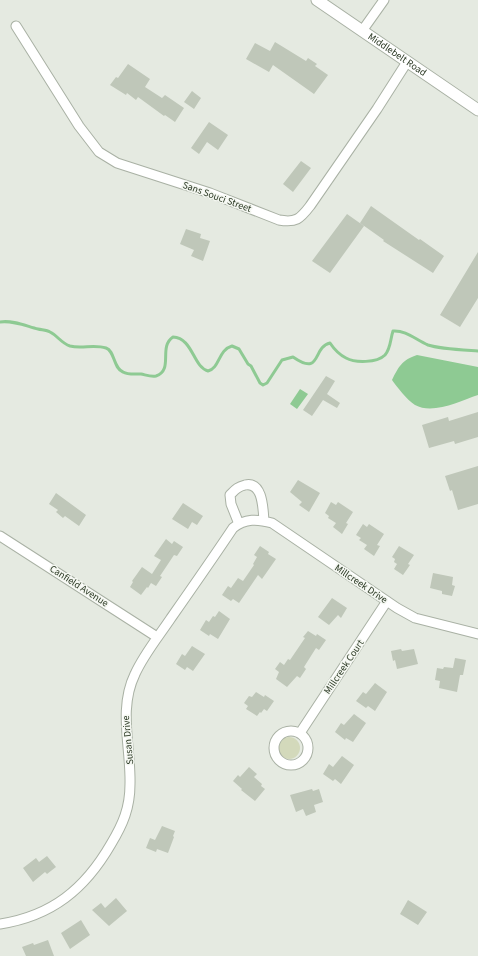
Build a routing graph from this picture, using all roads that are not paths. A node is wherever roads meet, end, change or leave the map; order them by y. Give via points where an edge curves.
1 (317, 0) edge
2 (384, 0) edge
3 (16, 26) dead end
4 (362, 31) junction
5 (407, 62) junction
6 (478, 110) edge
7 (264, 521) junction
8 (238, 524) junction
9 (0, 536) edge
10 (387, 601) junction
11 (478, 634) edge
12 (157, 637) junction
13 (300, 733) dead end
14 (0, 924) edge

1 - 4 street, Middlebelt Road
2 - 4 street
3 - 5 street, Sans Souci Street via 99,152 117,163 290,222 301,218 310,206
4 - 5 street, Middlebelt Road
5 - 6 street, Middlebelt Road
7 - 8 street, Millcreek Drive via 251,520
7 - 8 street via 260,494 254,486 248,484 237,487 230,495 230,504
7 - 10 street, Millcreek Drive via 272,523
8 - 12 street, Susan Drive
9 - 12 street, Canfield Avenue
10 - 11 street, Millcreek Drive via 414,618
10 - 13 street, Millcreek Court
12 - 14 street, Susan Drive via 134,674 125,709 130,771 129,805 114,840 96,868 69,895 33,916

